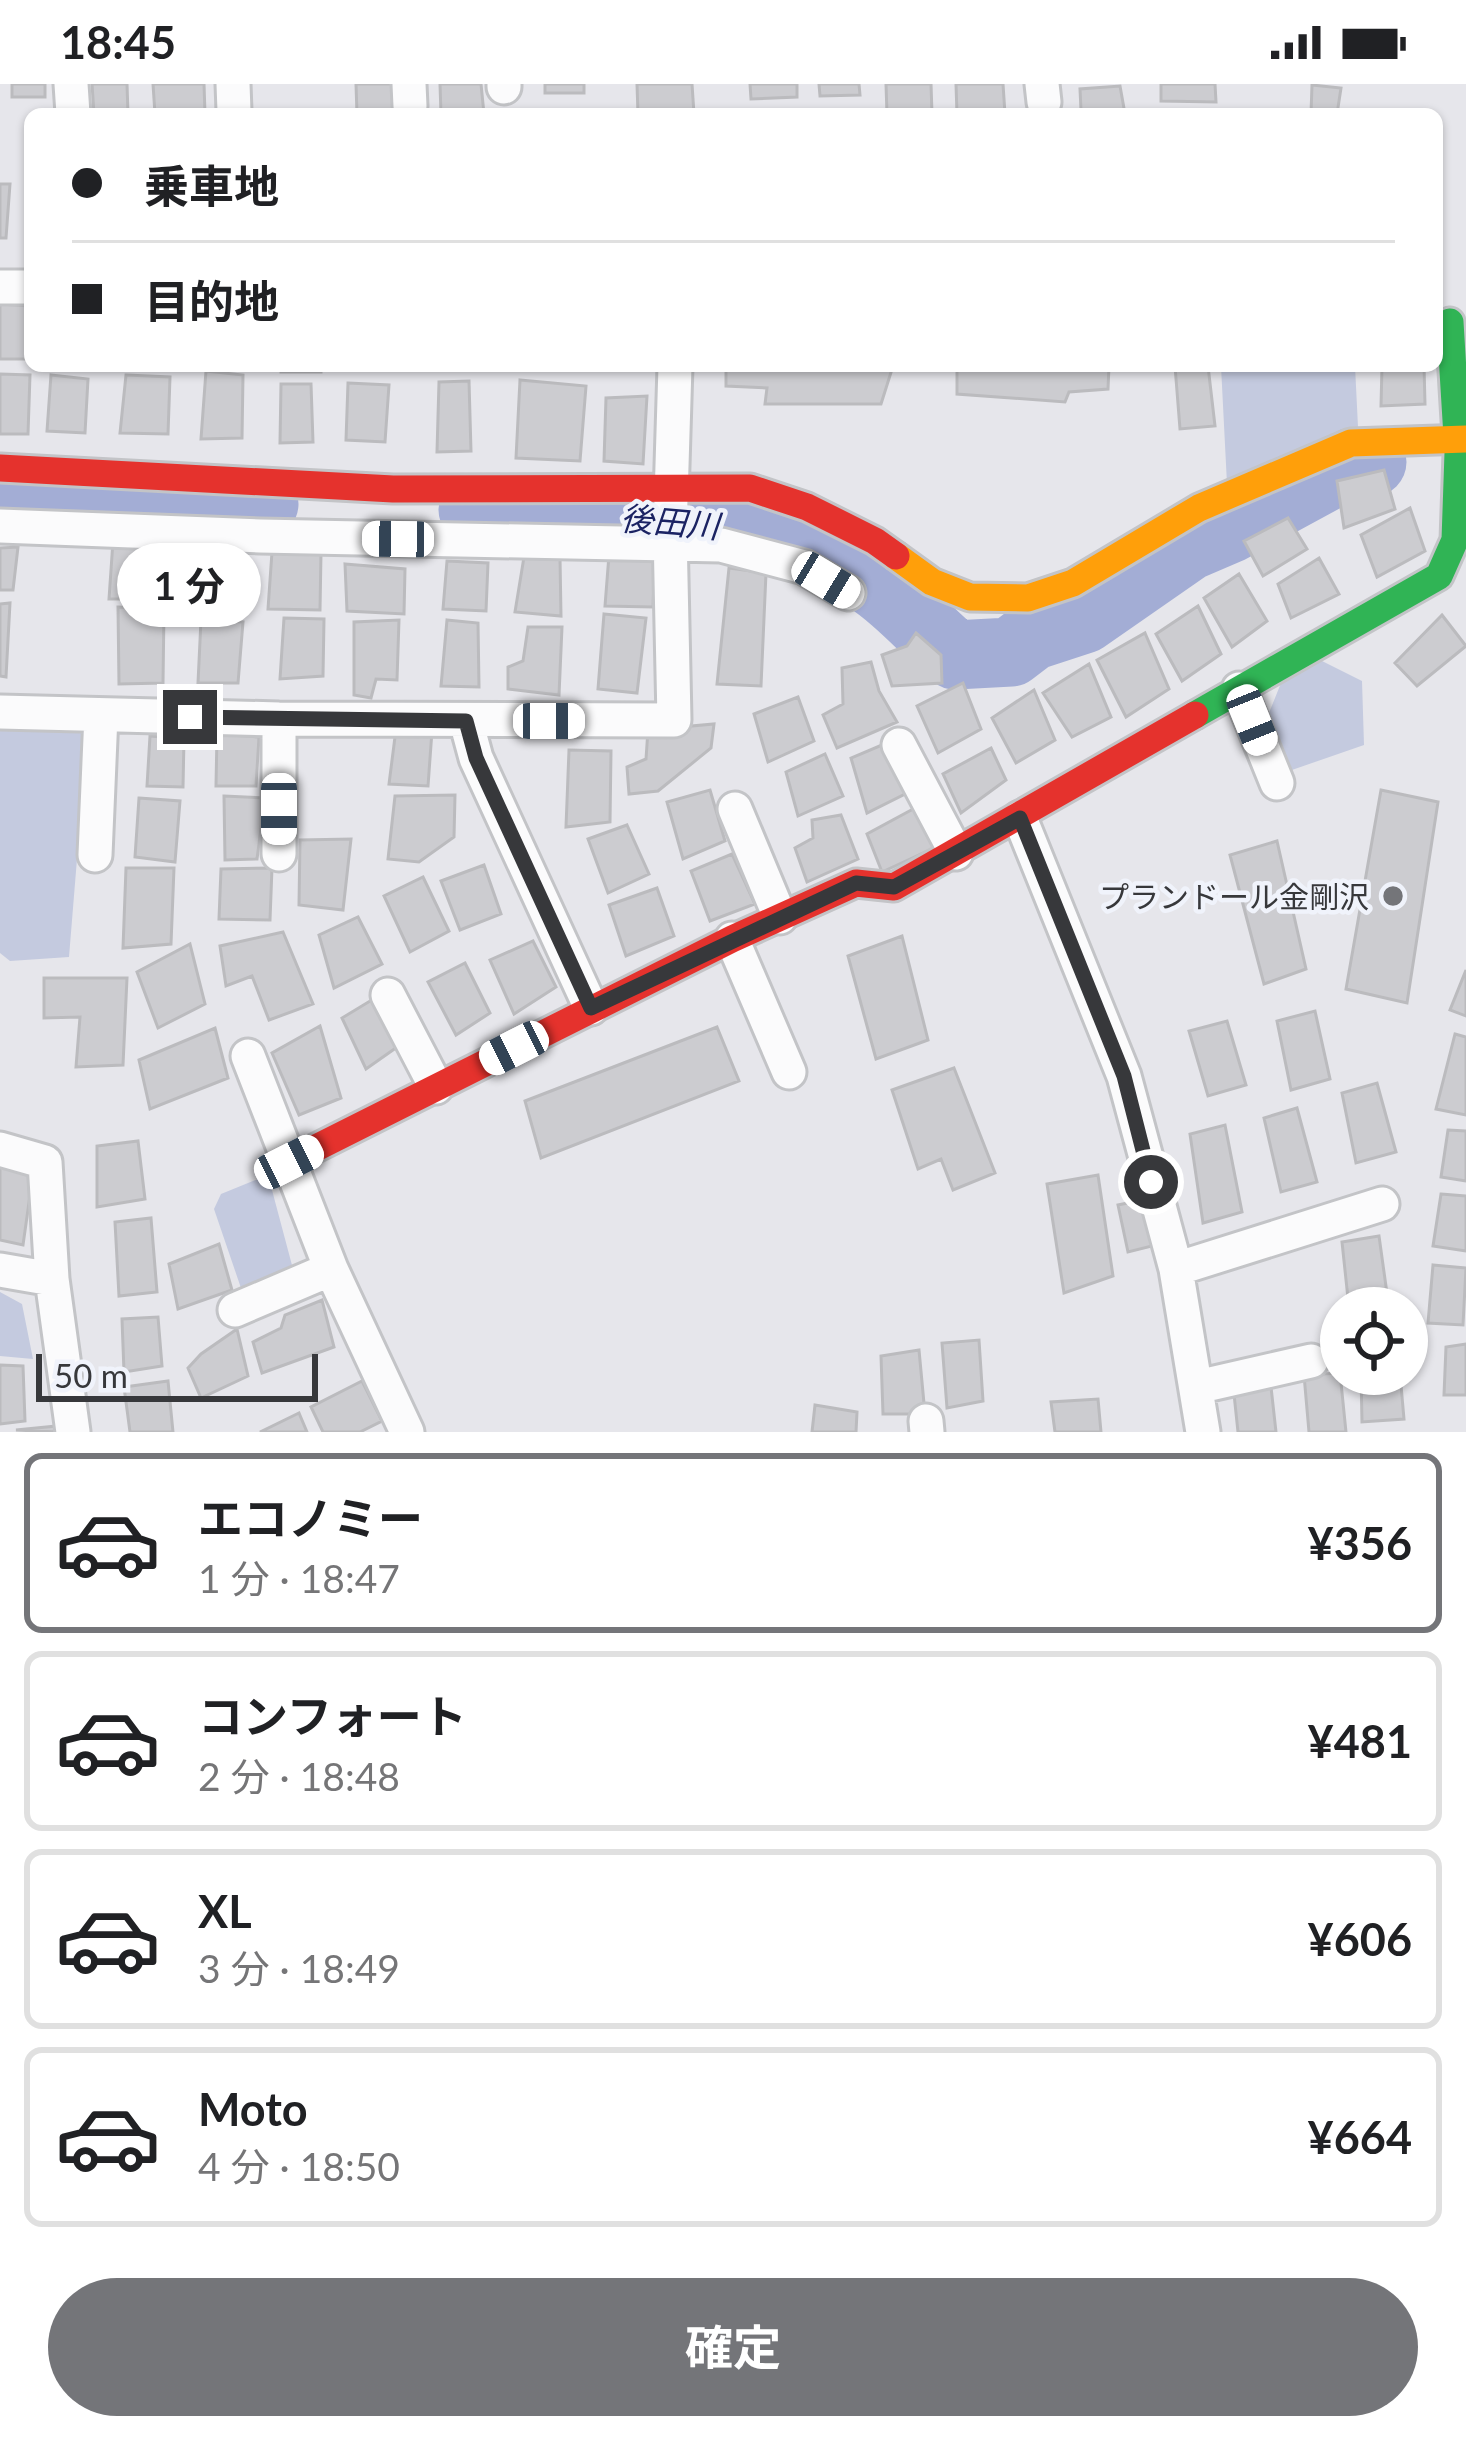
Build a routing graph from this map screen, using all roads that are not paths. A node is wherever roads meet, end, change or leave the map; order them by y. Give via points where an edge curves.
1 (1450, 322) dead end
2 (675, 372) edge
3 (1460, 460) edge
4 (0, 467) edge
5 (671, 518) junction
6 (0, 526) edge
7 (848, 593) dead end
8 (1239, 689) junction
9 (0, 712) edge
10 (101, 715) junction
11 (279, 719) junction
12 (466, 721) junction
13 (899, 745) dead end
14 (1277, 783) dead end
15 (736, 809) dead end
16 (1020, 818) junction
17 (956, 853) junction
18 (279, 854) dead end
19 (95, 855) dead end
20 (780, 917) junction
21 (731, 939) junction
22 (388, 995) dead end
23 (591, 1008) junction
24 (248, 1056) dead end
25 (789, 1072) dead end
26 (436, 1087) junction
27 (0, 1149) edge
28 (289, 1162) junction
29 (1382, 1204) dead end
30 (331, 1269) junction
31 (1176, 1269) junction
32 (0, 1270) edge
33 (52, 1279) junction
34 (236, 1310) dead end
35 (1311, 1361) dead end
36 (1197, 1387) junction
37 (73, 1432) edge
38 (407, 1432) edge
39 (1203, 1432) edge

1 - 3 street
2 - 5 street
3 - 5 street via 1351,443 1198,508 1072,584 1028,598 970,597 932,582 875,541 750,488
3 - 8 street via 1455,540 1439,576
4 - 5 street via 393,489
5 - 6 street
5 - 7 street via 721,545 804,567
5 - 12 street via 674,720
8 - 14 street
8 - 16 street
9 - 10 street
10 - 11 street
10 - 19 street
11 - 12 street
11 - 18 street
12 - 23 street
13 - 17 street
15 - 20 street
16 - 17 street
16 - 31 street via 1124,1076
17 - 20 street via 894,887 856,883
20 - 21 street
21 - 23 street
21 - 25 street
22 - 26 street
23 - 26 street
24 - 28 street
26 - 28 street
27 - 33 street via 45,1162
28 - 30 street
29 - 31 street
30 - 34 street
30 - 38 street
31 - 36 street
32 - 33 street
33 - 37 street
35 - 36 street
36 - 39 street

